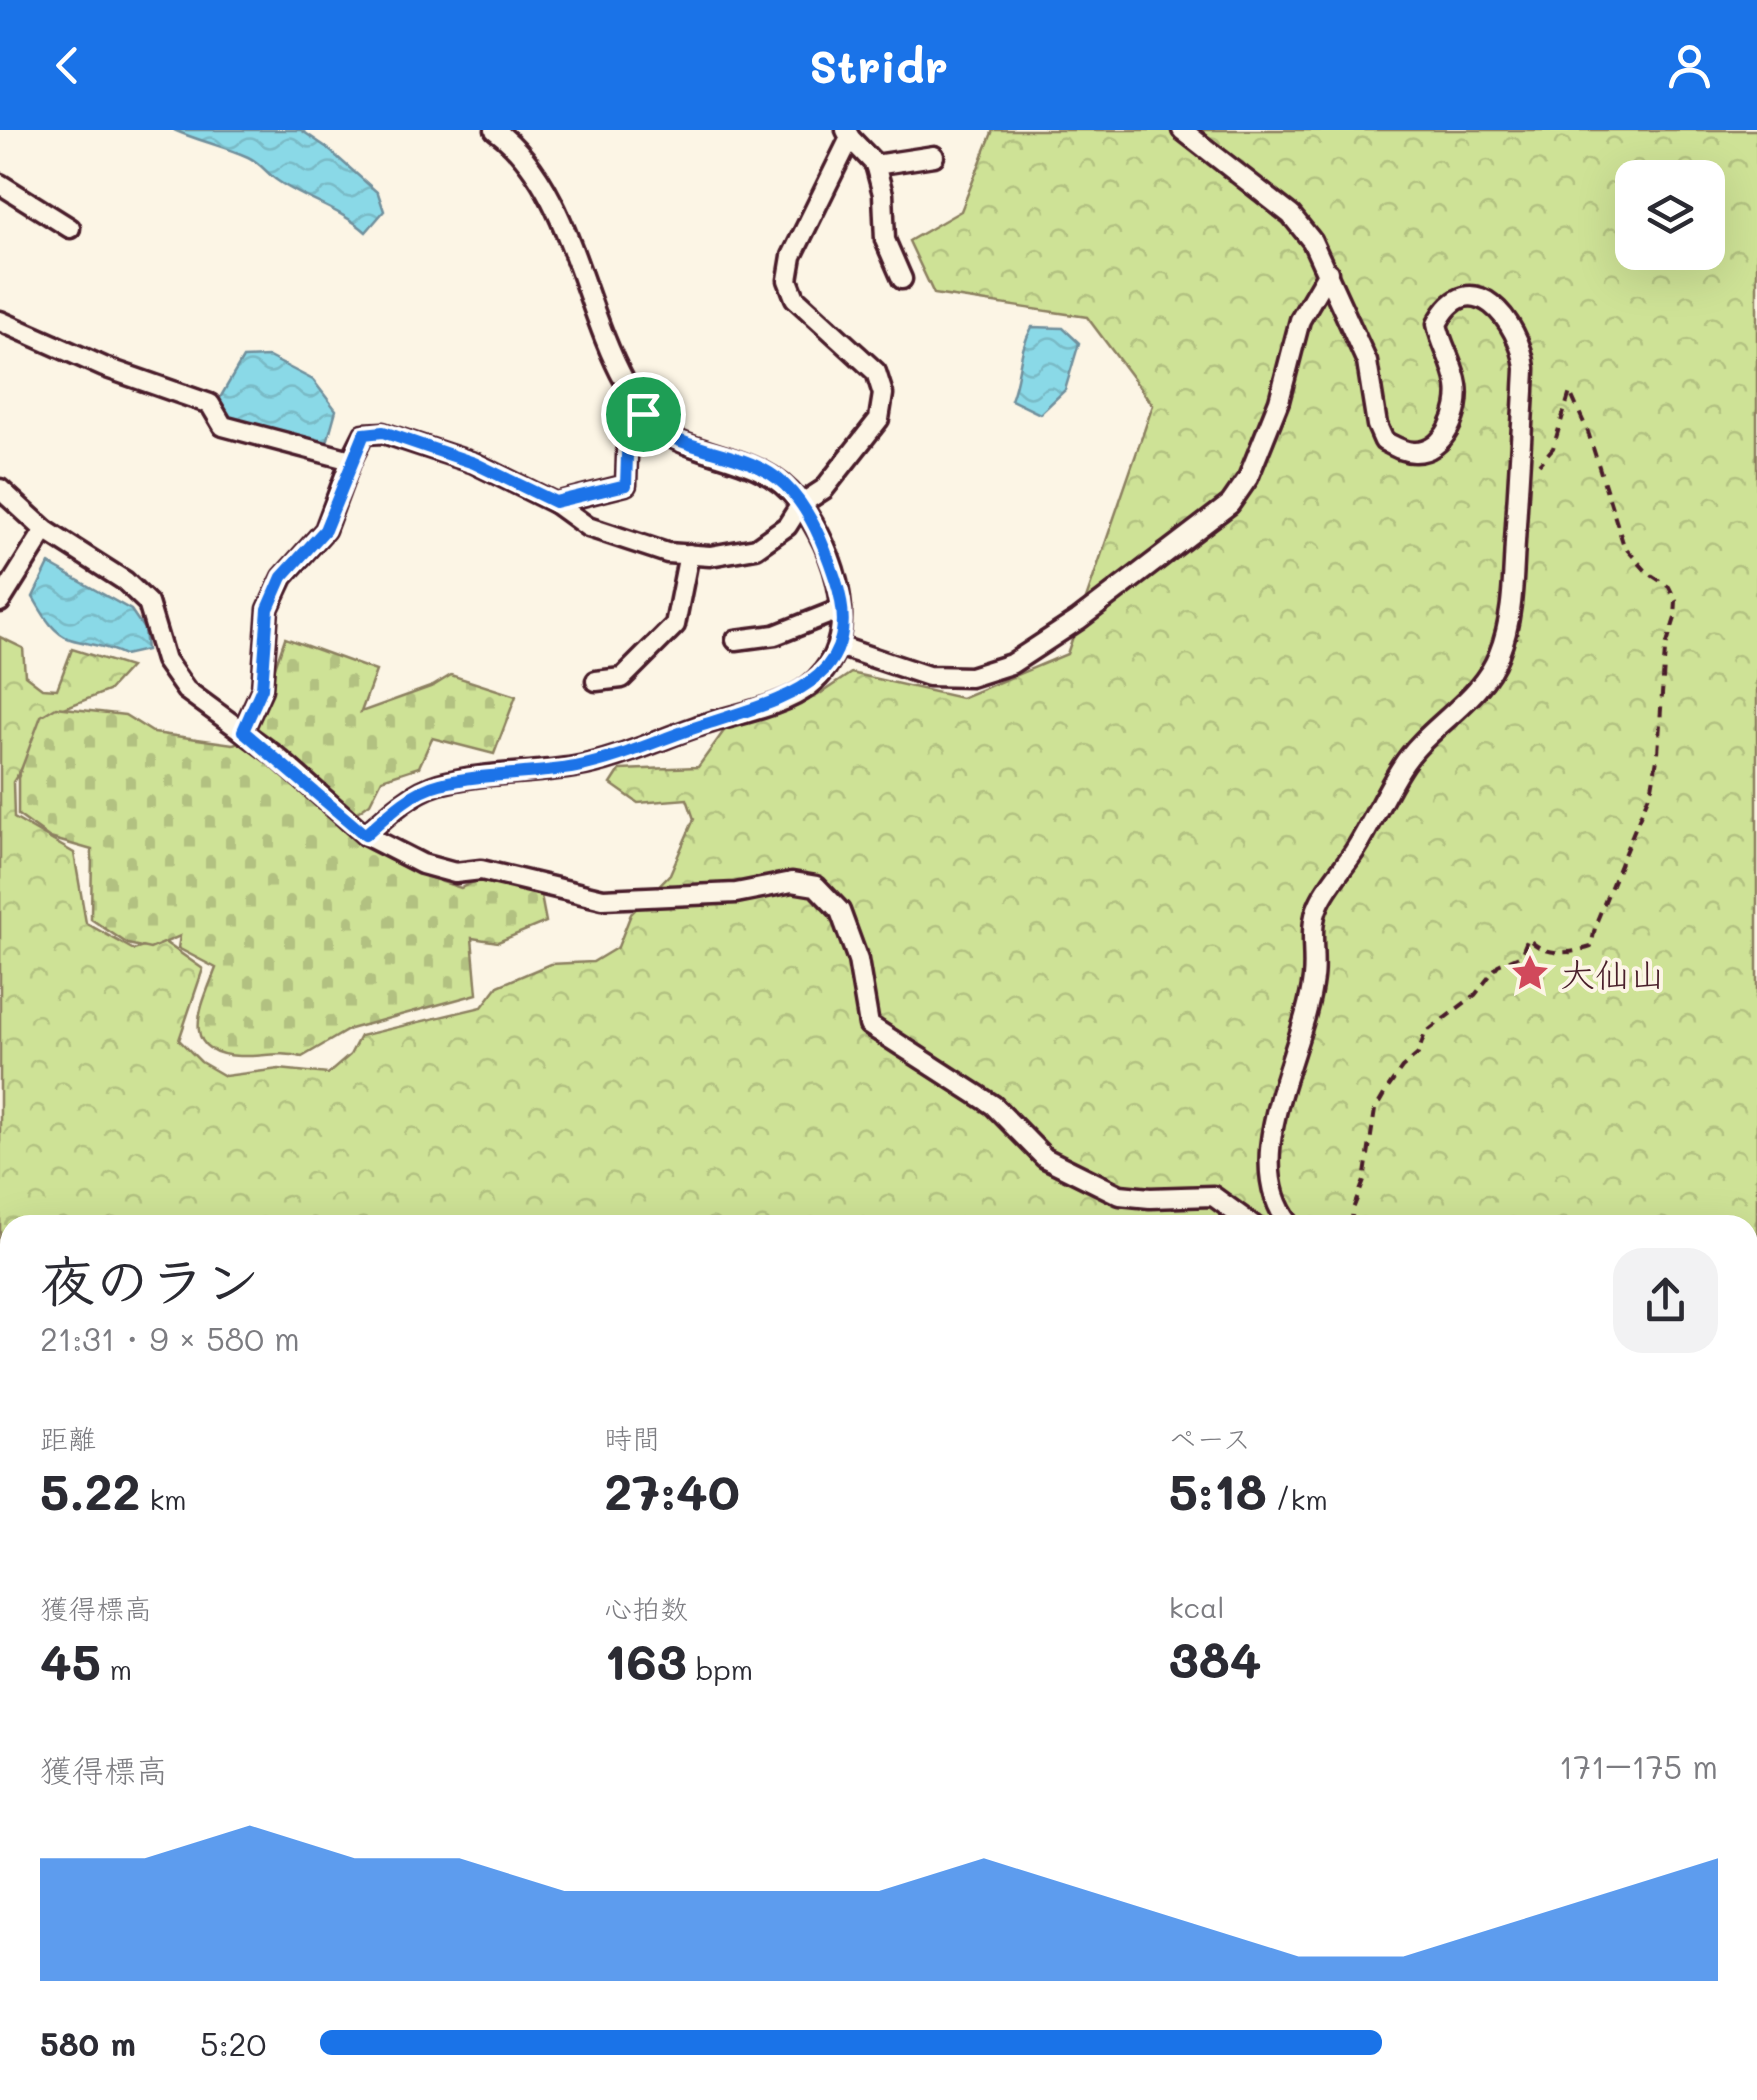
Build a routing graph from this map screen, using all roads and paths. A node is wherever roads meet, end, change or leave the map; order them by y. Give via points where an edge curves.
1 (495, 130) edge
2 (1182, 130) edge
3 (848, 134) edge
4 (934, 156) dead end
5 (875, 165) junction
6 (0, 184) edge
7 (70, 228) dead end
8 (1328, 272) junction
9 (902, 279) dead end
10 (0, 321) edge
11 (643, 414) junction
12 (351, 460) junction
13 (1520, 466) junction
14 (0, 489) edge
15 (555, 502) junction
16 (801, 504) junction
17 (45, 530) junction
18 (689, 554) junction
19 (0, 602) edge
20 (841, 610) junction
21 (736, 640) dead end
22 (838, 646) junction
23 (596, 681) dead end
24 (243, 731) junction
25 (365, 835) junction
26 (1240, 1215) edge
27 (1285, 1215) edge
28 (1352, 1215) edge

1 - 11 street via 550,196 606,348
2 - 8 street via 1291,215
3 - 5 street
3 - 16 street via 792,256 788,280 795,298 876,372 883,394 879,419 824,488
4 - 5 street
5 - 9 street via 884,194 885,240
6 - 7 street
8 - 13 street via 1367,362 1384,441 1413,452 1440,442 1456,406 1458,386 1437,324 1445,308 1476,295 1492,302 1525,367
8 - 22 street via 1300,320 1279,401 1248,478 1230,504 1011,664 970,677 928,676
10 - 12 street via 210,404 222,426
11 - 15 street via 628,427 626,485
11 - 16 street via 669,436 762,470
12 - 15 street via 364,434 383,432 474,463
12 - 24 street via 325,530 282,577 268,609 262,688
13 - 27 street via 1506,638 1497,660 1486,680 1402,766 1318,906 1313,979 1274,1121 1270,1188
13 - 28 path via 1541,464 1553,448 1570,392 1624,546 1676,601 1652,786 1591,946 1554,952 1528,938 1521,956 1498,966 1475,995 1425,1034 1418,1054 1375,1110
14 - 17 street
15 - 18 street via 588,527
16 - 18 street via 788,526 756,548
16 - 20 street via 823,544
17 - 19 street
17 - 24 street via 125,580 148,603 165,660 186,690
18 - 23 street via 675,626 622,678
20 - 21 street via 775,635
20 - 22 street
22 - 25 street via 808,686 786,698 635,752 437,784
24 - 25 street
25 - 26 street via 422,864 481,870 603,899 736,893 792,882 816,886 840,911 858,960 869,1025 993,1105 1045,1158 1120,1195 1213,1196

